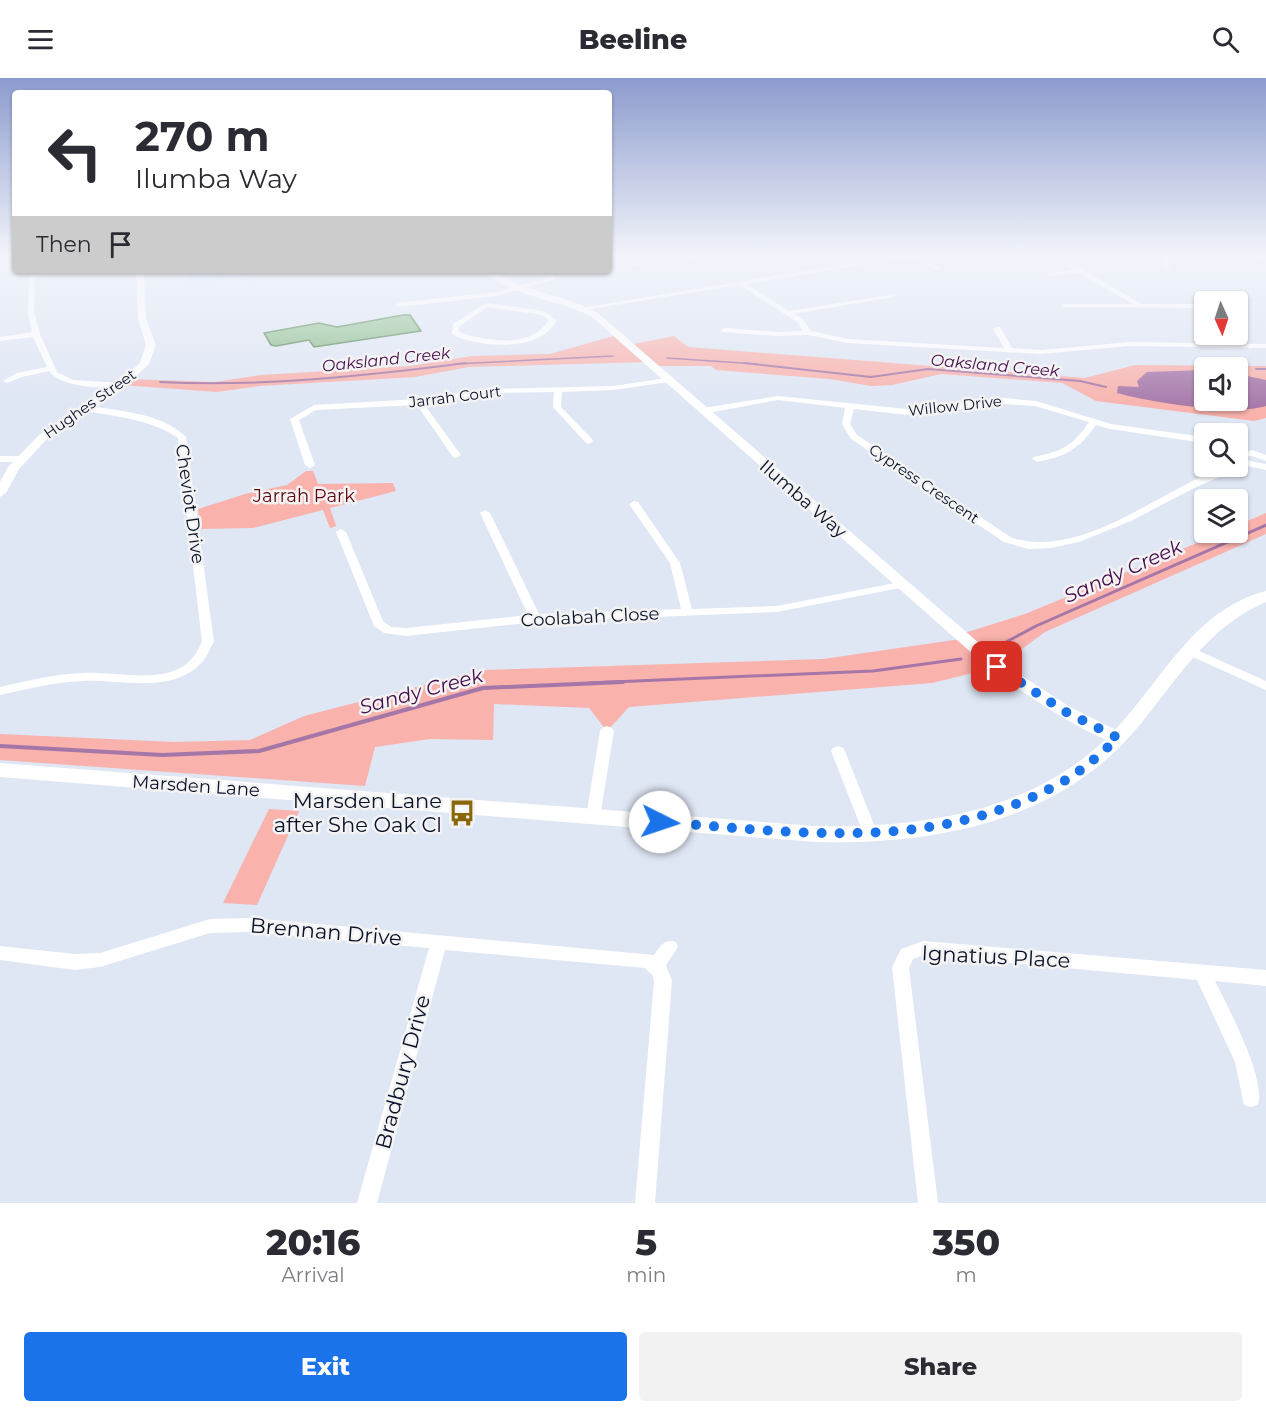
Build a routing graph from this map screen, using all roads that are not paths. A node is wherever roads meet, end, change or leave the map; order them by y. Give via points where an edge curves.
1 (30, 306) edge
2 (142, 306) edge
3 (483, 306) edge
4 (502, 306) edge
5 (579, 306) edge
6 (593, 306) edge
7 (779, 306) edge
8 (827, 306) edge
9 (584, 308) junction
10 (789, 313) junction
11 (997, 329) dead end
12 (725, 330) dead end
13 (808, 333) junction
14 (36, 334) junction
15 (0, 339) edge
16 (1266, 345) edge
17 (1010, 351) junction
18 (52, 368) junction
19 (667, 380) junction
20 (7, 381) dead end
21 (122, 385) junction
22 (558, 390) junction
23 (419, 402) junction
24 (850, 406) junction
25 (84, 408) junction
26 (703, 411) junction
27 (1093, 423) junction
28 (1194, 438) edge
29 (589, 441) dead end
30 (456, 455) dead end
31 (1248, 455) edge
32 (0, 459) edge
33 (20, 459) junction
34 (1037, 459) dead end
35 (1266, 460) edge
36 (310, 465) dead end
37 (1210, 477) edge
38 (0, 493) edge
39 (634, 504) dead end
40 (485, 513) dead end
41 (341, 532) dead end
42 (900, 585) junction
43 (1266, 596) edge
44 (687, 612) junction
45 (535, 618) junction
46 (1190, 651) junction
47 (1266, 686) edge
48 (0, 691) edge
49 (607, 731) dead end
50 (1118, 738) junction
51 (838, 752) dead end
52 (0, 770) edge
53 (49, 775) junction
54 (0, 780) edge
55 (593, 817) junction
56 (871, 835) junction
57 (439, 942) junction
58 (670, 947) dead end
59 (0, 953) edge
60 (656, 964) junction
61 (1202, 972) junction
62 (1266, 978) edge
63 (1251, 1098) dead end
64 (367, 1203) edge
65 (645, 1203) edge
66 (928, 1203) edge

1 - 14 street
2 - 21 street, Hughes Street via 150,351 144,364
3 - 4 street via 456,326 455,332 502,343 522,342 535,338 553,320 544,313
5 - 9 street, Ilumba Way
6 - 9 street
7 - 10 street
8 - 10 street
9 - 19 street, Ilumba Way
10 - 13 street
11 - 17 street
12 - 13 street
13 - 17 street via 848,341
14 - 15 street
14 - 18 street
16 - 17 street via 1114,345 1054,352
18 - 20 street
18 - 21 street via 58,377 71,382
19 - 22 street, Jarrah Court via 613,388
19 - 26 street, Ilumba Way
21 - 25 street, Hughes Street
22 - 23 street, Jarrah Court via 488,391
22 - 29 street via 557,407
23 - 30 street
23 - 36 street, Jarrah Court via 305,411 294,419
24 - 26 street, Willow Drive via 778,399
24 - 27 street, Willow Drive via 907,412 1015,401
24 - 37 street, Cypress Crescent via 846,424 854,437 1024,550 1106,529
25 - 33 street, Hughes Street
25 - 48 street, Cheviot Drive via 144,418 167,426 182,438 208,642 197,672 154,679 83,677
26 - 42 street, Ilumba Way
27 - 28 street, Willow Drive
27 - 34 street via 1076,447
31 - 35 street
32 - 33 street
33 - 38 street, Hughes Street
39 - 44 street via 675,563
40 - 45 street
41 - 45 street, Coolabah Close via 378,623 388,630 406,632
42 - 44 street, Coolabah Close via 777,609
42 - 50 street, Ilumba Way via 1023,686
43 - 46 main road, Marsden Lane via 1224,617
44 - 45 street, Coolabah Close
46 - 47 street
46 - 50 main road, Marsden Lane
49 - 55 street
50 - 56 main road, Marsden Lane via 1084,768 1010,807 967,820
51 - 56 street
52 - 53 main road, Marsden Lane
53 - 54 main road, Marsden Lane
53 - 55 main road, Marsden Lane
55 - 56 main road, Marsden Lane
57 - 59 street, Brennan Drive via 232,925 186,932 100,960 75,962
57 - 60 street, Brennan Drive via 636,958
57 - 64 street, Bradbury Drive
58 - 60 street
60 - 65 street via 663,981
61 - 62 street, Ignatius Place
61 - 63 street via 1244,1061
61 - 66 street, Ignatius Place via 923,948 907,954 900,968

